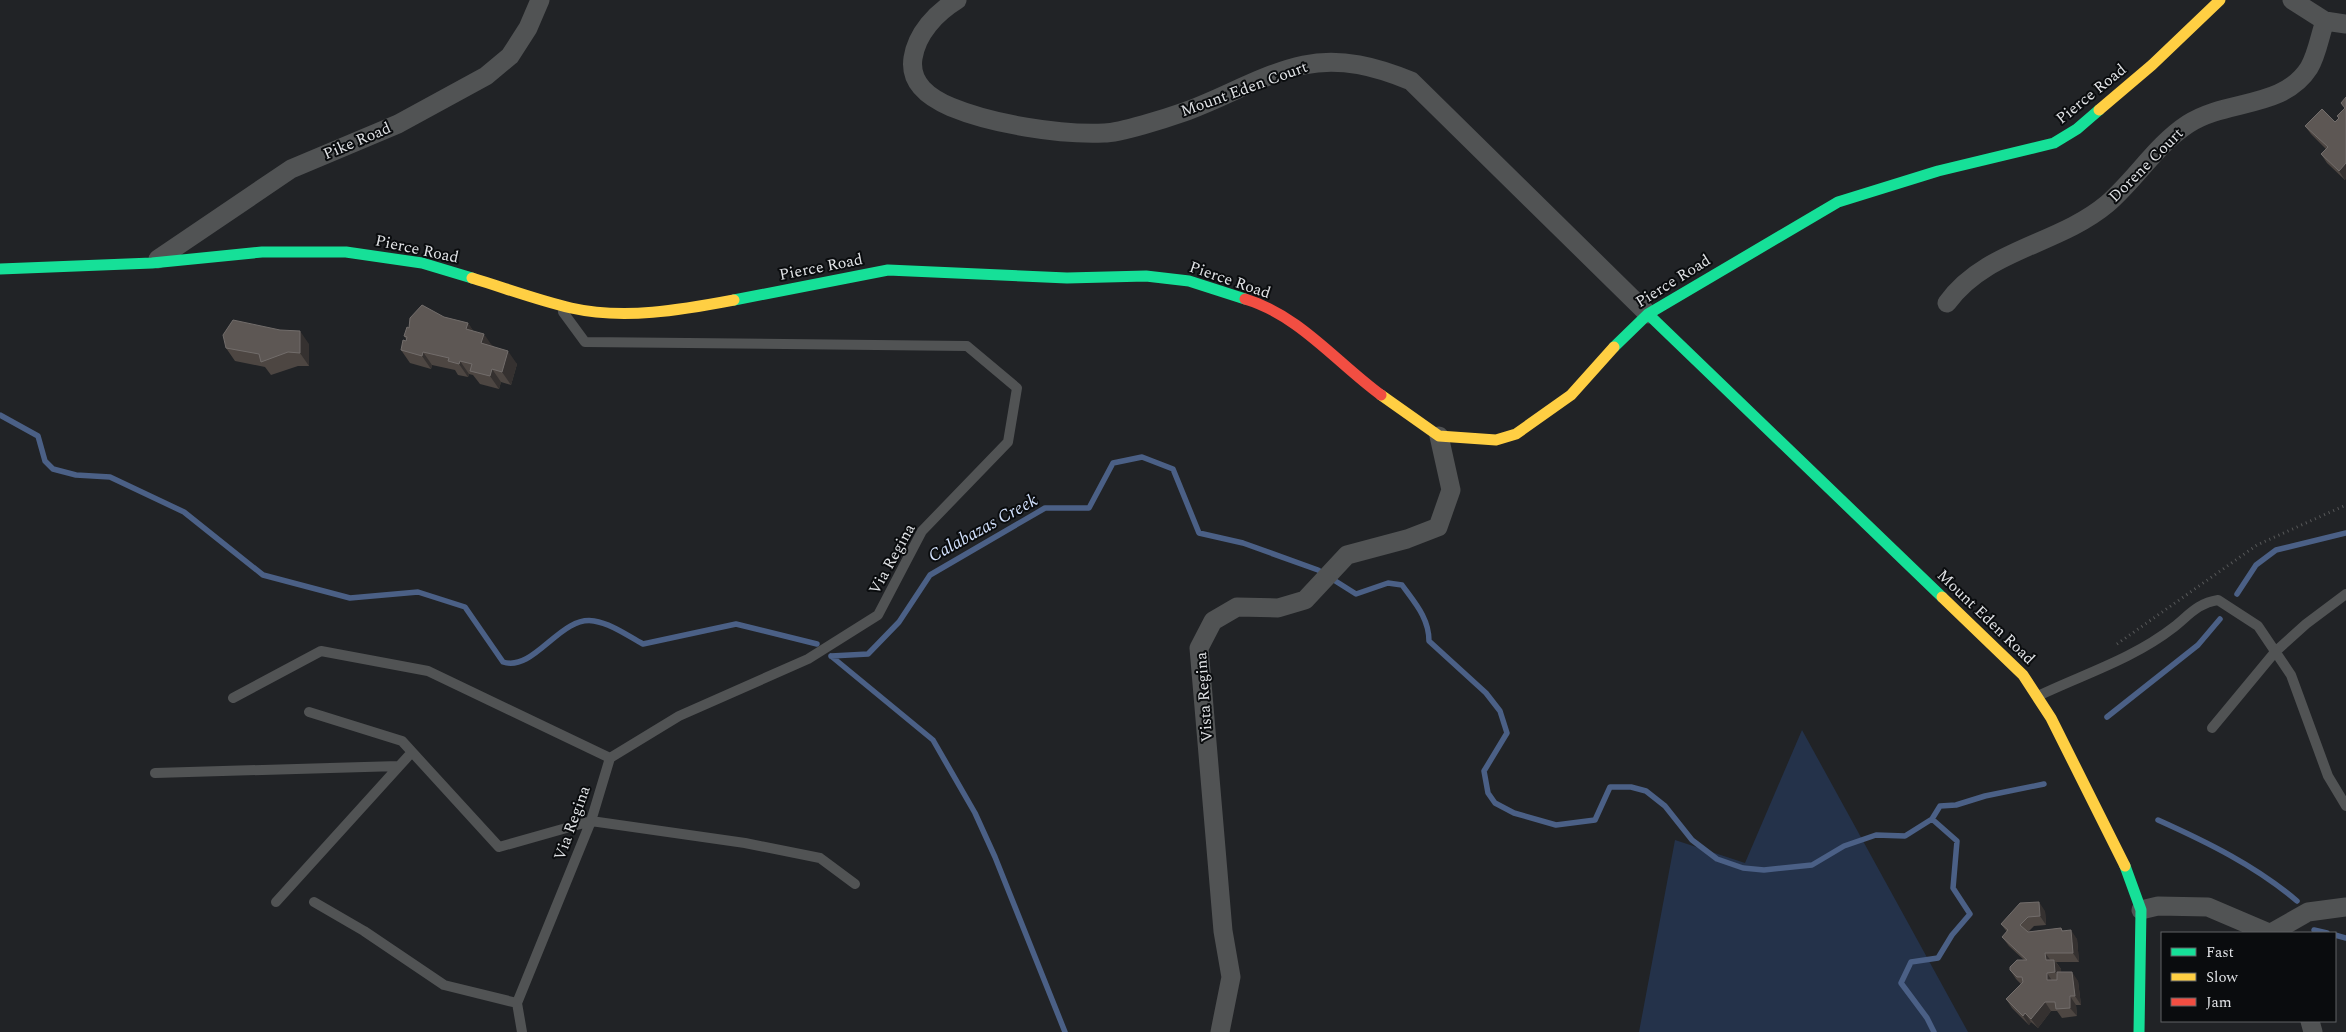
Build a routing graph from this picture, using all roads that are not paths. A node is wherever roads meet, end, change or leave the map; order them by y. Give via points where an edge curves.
1 (540, 0) edge
2 (957, 0) edge
3 (2220, 0) edge
4 (2292, 0) edge
5 (2325, 21) junction
6 (2346, 24) edge
7 (152, 263) junction
8 (0, 269) edge
9 (557, 303) junction
10 (1947, 303) dead end
11 (1648, 314) junction
12 (1439, 436) junction
13 (2346, 594) edge
14 (2275, 652) junction
15 (2038, 697) junction
16 (233, 698) dead end
17 (309, 712) dead end
18 (2212, 728) dead end
19 (412, 752) junction
20 (610, 758) junction
21 (400, 766) junction
22 (155, 773) dead end
23 (2346, 806) edge
24 (591, 821) junction
25 (855, 884) dead end
26 (276, 902) dead end
27 (314, 902) dead end
28 (2346, 908) edge
29 (2140, 910) junction
30 (2268, 932) edge
31 (2272, 932) edge
32 (517, 1003) junction
33 (522, 1032) edge
34 (1220, 1032) edge
35 (2139, 1032) edge

1 - 7 street, Pike Road via 528,28 510,56 486,76 398,124 292,169
2 - 11 street, Mount Eden Court via 932,20 914,50 911,70 918,84 937,101 972,116 1021,126 1105,134 1184,112 1228,92 1304,65 1341,62 1379,68 1411,81
3 - 11 street, Pierce Road via 2152,65 2077,129 2054,143 1938,171 1838,202
4 - 5 street
5 - 6 street
5 - 10 street, Dorene Court via 2310,67 2295,86 2271,97 2214,110 2188,123 2167,140 2106,204 2074,224 1989,264 1969,278
7 - 8 street, Pierce Road
7 - 9 street, Pierce Road via 262,252 346,252 422,263
9 - 12 street, Pierce Road via 572,308 632,314 691,308 888,270 1067,278 1146,276 1189,280 1259,303 1296,325 1379,394
9 - 20 lane, Via Regina via 585,342 967,346 1017,388 1008,442 922,531 878,615 808,659 679,716
11 - 12 street, Pierce Road via 1570,395 1516,434 1496,440
11 - 15 street, Mount Eden Road via 2023,675
12 - 34 street, Vista Regina via 1452,490 1438,527 1347,555 1305,600 1278,608 1237,607 1213,620 1199,648 1223,931 1231,976
13 - 14 lane
14 - 15 lane via 2258,626 2218,600 2204,602 2137,652
14 - 18 lane
14 - 23 lane via 2290,675 2328,776
15 - 29 street, Mount Eden Road via 2102,817 2129,874
16 - 20 lane via 321,651 428,671
17 - 19 lane via 402,742
19 - 21 lane
19 - 24 lane via 499,847
20 - 24 lane, Via Regina
21 - 22 lane
21 - 26 lane
24 - 25 lane via 744,843 820,858
24 - 32 lane, Via Regina
27 - 32 lane via 444,985
28 - 31 street via 2308,912
29 - 30 street via 2158,906 2208,907
29 - 35 street, Mount Eden Road
32 - 33 lane

